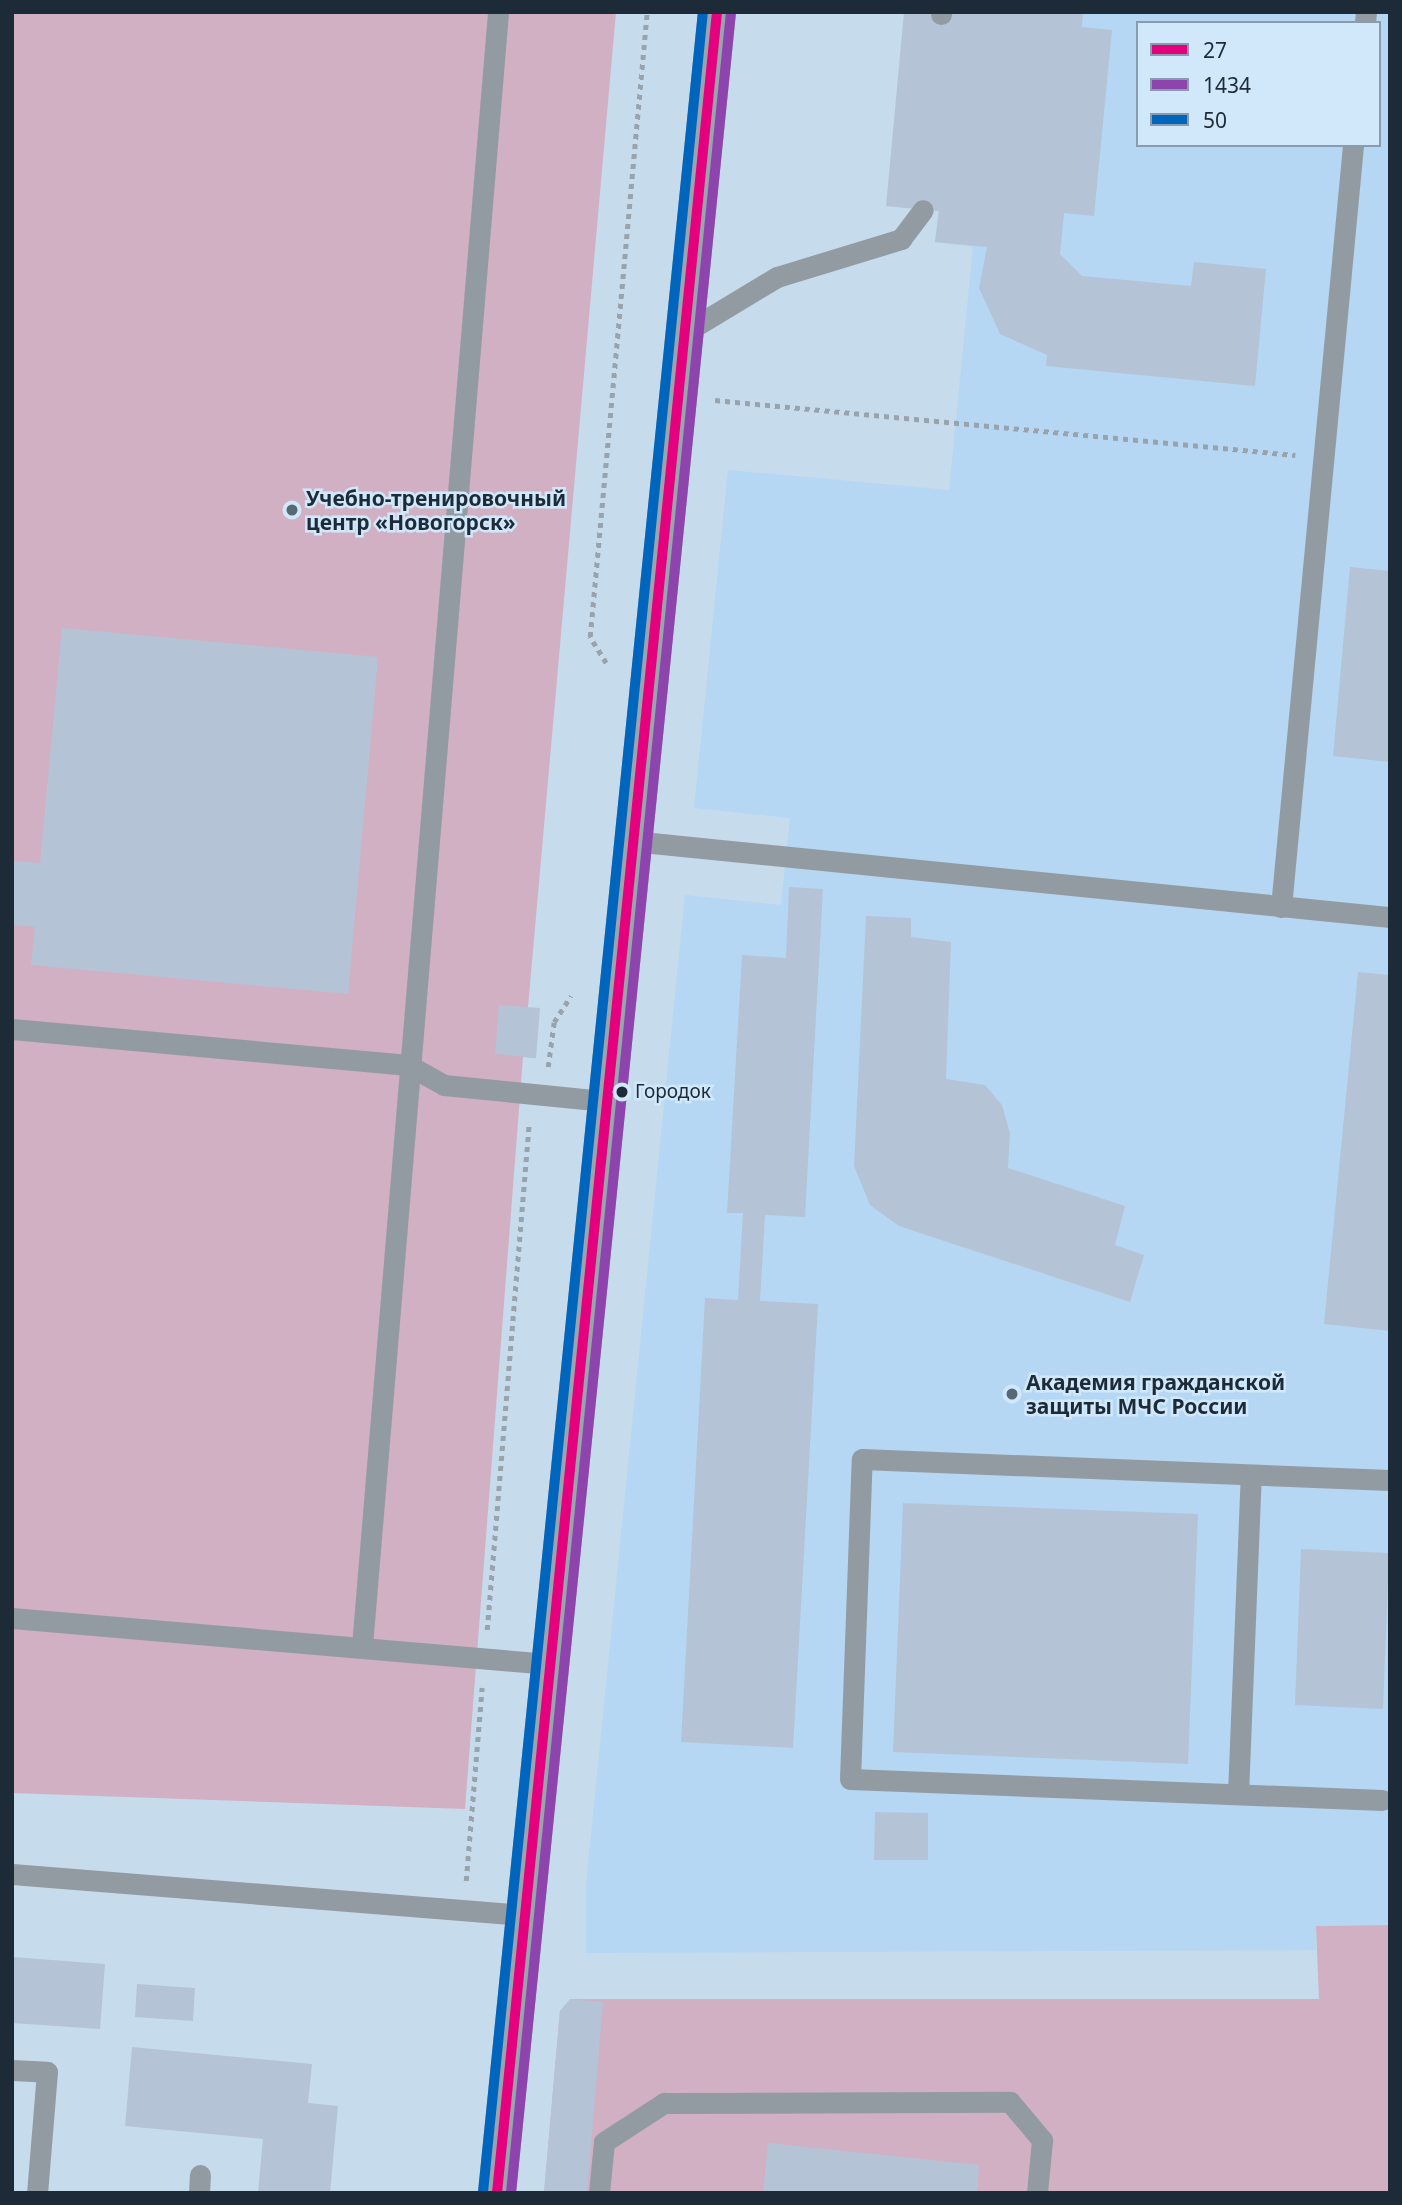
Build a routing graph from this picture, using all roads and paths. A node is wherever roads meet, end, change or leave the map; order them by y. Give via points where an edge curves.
1 (498, 12) edge
2 (647, 12) edge
3 (717, 12) edge
4 (1353, 147) edge
5 (923, 209) dead end
6 (684, 333) junction
7 (705, 400) dead end
8 (1324, 457) junction
9 (606, 663) dead end
10 (632, 841) junction
11 (1281, 907) junction
12 (1390, 917) edge
13 (571, 996) dead end
14 (12, 1029) edge
15 (408, 1065) junction
16 (531, 1092) junction
17 (606, 1101) junction
18 (1251, 1475) junction
19 (1390, 1480) edge
20 (12, 1618) edge
21 (362, 1646) junction
22 (485, 1657) junction
23 (550, 1664) junction
24 (1238, 1794) junction
25 (1382, 1800) dead end
26 (12, 1874) edge
27 (464, 1906) junction
28 (524, 1916) junction
29 (12, 2070) edge
30 (37, 2193) edge
31 (497, 2193) edge
32 (599, 2193) edge
33 (1037, 2193) edge

1 - 15 lane
2 - 9 path via 590,637
3 - 6 street
4 - 8 lane
5 - 6 lane via 901,239 777,276
6 - 10 street
7 - 8 path
8 - 11 lane
10 - 11 lane
10 - 17 street
11 - 12 lane
13 - 16 path via 554,1022 550,1064
14 - 15 lane
15 - 16 lane via 444,1085
15 - 21 lane
16 - 17 lane
16 - 22 path
17 - 23 street
18 - 19 lane
18 - 24 lane
18 - 24 lane via 862,1459 850,1779
20 - 21 lane
21 - 22 lane
22 - 23 lane
22 - 27 path
23 - 28 street
24 - 25 lane
26 - 27 lane
27 - 28 lane
28 - 31 street
29 - 30 lane via 47,2072
32 - 33 lane via 604,2142 664,2103 941,2102 1010,2102 1042,2140

